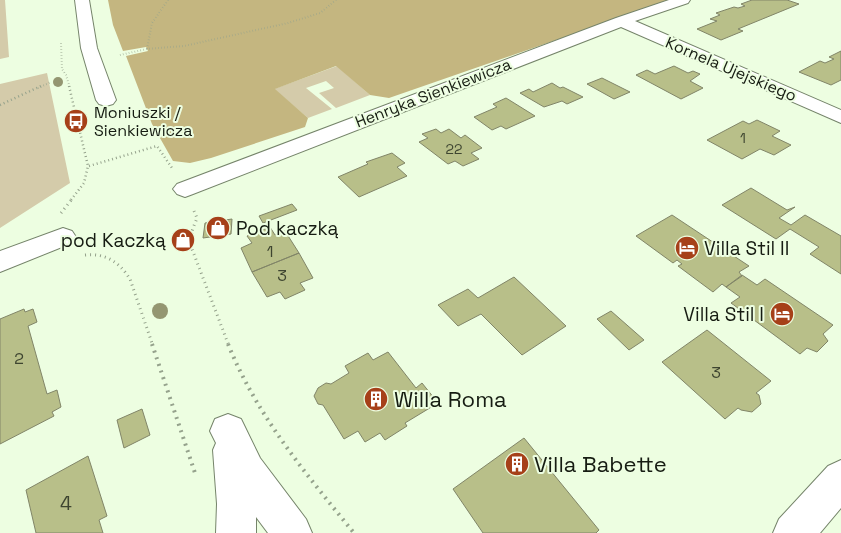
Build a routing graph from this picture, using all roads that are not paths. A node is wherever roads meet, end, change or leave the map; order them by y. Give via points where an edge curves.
1 (82, 0) edge
2 (683, 0) edge
3 (621, 21) junction
4 (106, 100) dead end
5 (841, 117) edge
6 (185, 189) dead end
7 (68, 237) road end
8 (0, 262) edge
9 (841, 479) edge
10 (236, 533) edge
11 (292, 533) edge
12 (793, 533) edge

1 - 4 street via 89,48
2 - 3 street, Henryka Sienkiewicza
3 - 5 street, Kornela Ujejskiego
3 - 6 street, Henryka Sienkiewicza
7 - 8 street
9 - 12 street
10 - 11 street via 237,504 228,431 247,471

